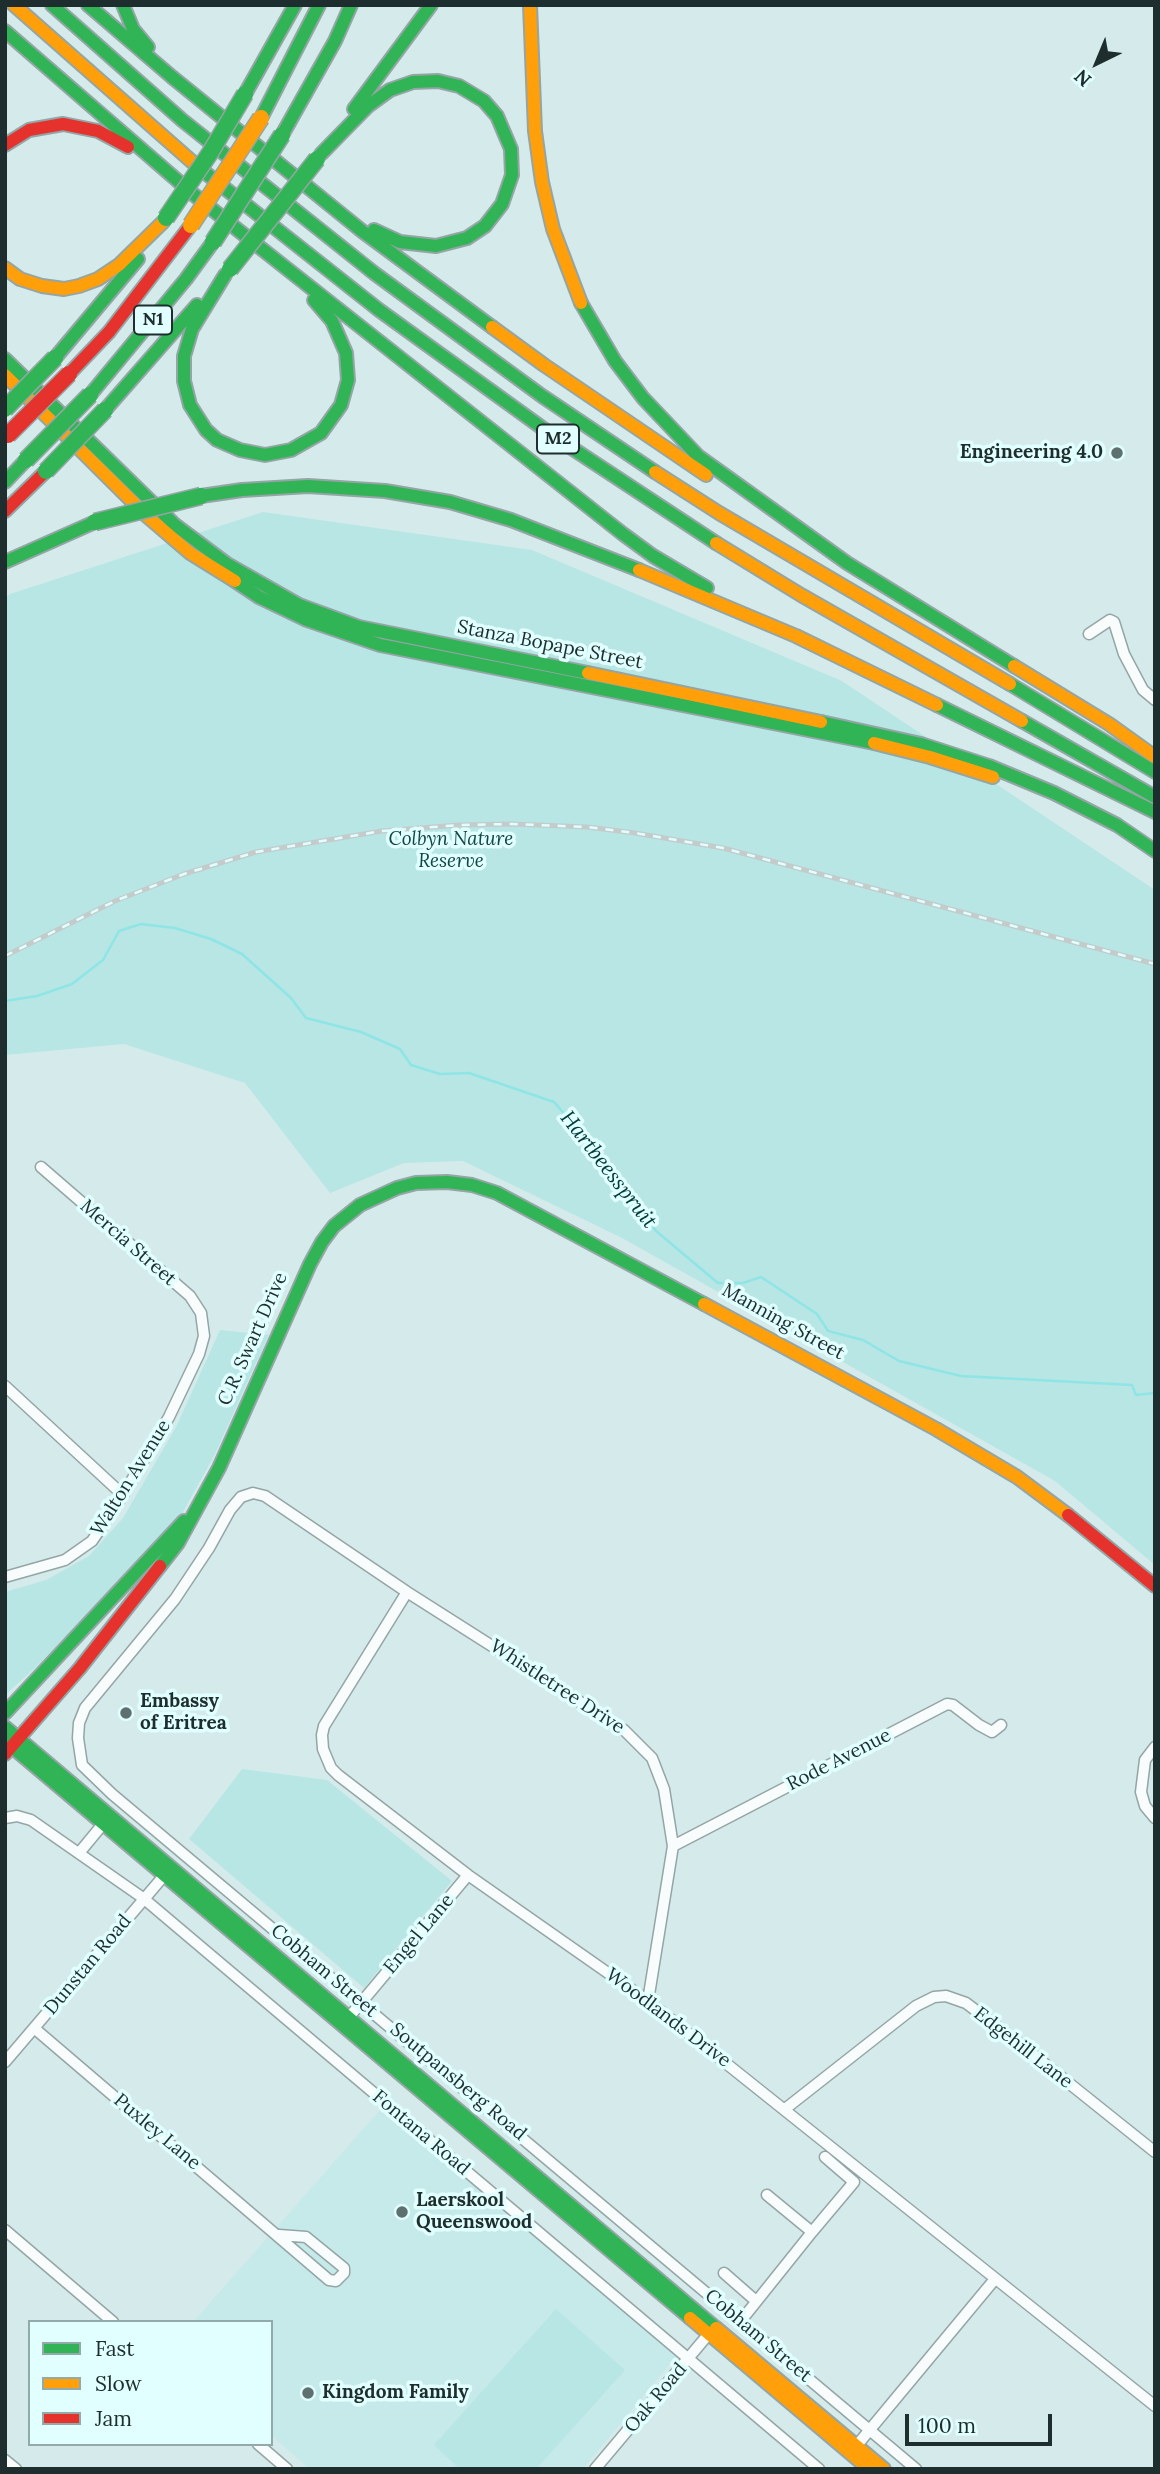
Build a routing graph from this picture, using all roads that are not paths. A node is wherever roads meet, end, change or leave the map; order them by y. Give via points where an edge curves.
1 (14, 5) edge
2 (52, 5) edge
3 (88, 5) edge
4 (123, 5) edge
5 (282, 5) edge
6 (295, 5) edge
7 (319, 5) edge
8 (351, 5) edge
9 (431, 5) edge
10 (530, 5) edge
11 (5, 31) edge
12 (246, 92) junction
13 (230, 123) junction
14 (5, 145) edge
15 (319, 157) junction
16 (290, 173) junction
17 (193, 194) junction
18 (165, 219) junction
19 (253, 242) junction
20 (5, 268) edge
21 (227, 272) junction
22 (5, 359) edge
23 (5, 375) edge
24 (5, 409) edge
25 (7, 436) edge
26 (5, 482) edge
27 (5, 511) edge
28 (5, 562) edge
29 (847, 562) junction
30 (1090, 634) dead end
31 (796, 636) junction
32 (1155, 700) edge
33 (1155, 757) edge
34 (1155, 772) edge
35 (1155, 797) edge
36 (1155, 812) edge
37 (1155, 851) edge
38 (41, 1167) dead end
39 (360, 1205) joint
40 (205, 1327) joint
41 (5, 1386) edge
42 (247, 1493) joint
43 (123, 1495) junction
44 (200, 1502) junction
45 (5, 1577) edge
46 (1155, 1586) edge
47 (407, 1592) junction
48 (5, 1713) edge
49 (1001, 1725) dead end
50 (5, 1727) edge
51 (10, 1745) edge
52 (1155, 1747) edge
53 (9, 1817) edge
54 (1155, 1818) edge
55 (103, 1824) junction
56 (673, 1846) junction
57 (79, 1853) junction
58 (167, 1871) junction
59 (468, 1875) junction
60 (143, 1898) junction
61 (649, 2001) junction
62 (361, 2003) junction
63 (345, 2021) junction
64 (34, 2028) junction
65 (5, 2062) edge
66 (785, 2109) junction
67 (1155, 2152) edge
68 (825, 2157) dead end
69 (767, 2195) dead end
70 (5, 2231) edge
71 (812, 2232) junction
72 (279, 2235) junction
73 (724, 2273) dead end
74 (995, 2278) junction
75 (757, 2301) junction
76 (111, 2320) edge
77 (740, 2322) junction
78 (712, 2330) junction
79 (689, 2359) junction
80 (1155, 2406) edge
81 (869, 2430) junction
82 (260, 2446) edge
83 (853, 2449) junction
84 (5, 2460) edge
85 (16, 2469) edge
86 (287, 2469) edge
87 (595, 2469) edge
88 (819, 2469) edge
89 (869, 2469) edge
90 (884, 2469) edge
91 (916, 2469) edge

1 - 35 main road, M2 via 181,153 282,235 552,435 801,595
2 - 34 main road, M2 via 182,120 374,273 554,404 719,513
3 - 13 main road
4 - 13 main road via 133,29 150,49
5 - 12 main road
6 - 12 main road
7 - 25 main road, N1, bridge via 261,118 191,225 108,332
8 - 26 main road, N1, bridge via 282,135 214,242 90,395
9 - 15 main road
10 - 29 main road via 533,107 542,182 560,254 591,321 636,390 689,447
11 - 17 main road
12 - 18 main road, bridge
13 - 16 main road
14 - 17 main road via 40,126 85,127 114,138
15 - 16 main road via 380,97 413,82 438,81 468,90 491,107 508,138 512,175 502,204 485,226 456,242 424,246 400,242 368,227
15 - 21 main road, bridge
16 - 29 main road via 544,365
17 - 19 main road
18 - 20 main road via 119,265 79,286 42,286
18 - 24 main road, bridge via 135,263
19 - 21 main road via 326,313 346,354 348,380 341,405 321,433 291,450 265,455 228,445 206,430 190,405 183,367 187,342
19 - 31 main road via 623,534 690,579
21 - 27 main road, bridge via 105,410
22 - 37 main road, Stanza Bopape Street via 175,525 227,564 299,605 410,639 715,698 921,744 1054,793
23 - 37 main road, Stanza Bopape Street via 190,553 259,597 319,625 380,645 835,734 930,757 1046,798
28 - 31 main road, bridge via 95,522 201,496 308,486 385,491 450,502 538,529
29 - 33 main road
30 - 32 street via 1110,620 1114,622 1136,678
31 - 36 main road
38 - 40 street, Mercia Street via 190,1296
39 - 44 main road, C.R. Swart Drive via 334,1226 310,1264
39 - 46 main road, Manning Street via 416,1183 462,1183 497,1194 994,1463 1050,1501
40 - 43 street, Walton Avenue via 199,1354 169,1417
41 - 43 street
42 - 47 street, Whistletree Drive via 265,1496
42 - 62 street, Cobham Street via 233,1505 175,1599 85,1708 78,1732 80,1758 112,1794
43 - 45 street, Walton Avenue via 92,1541 78,1553
44 - 48 main road, C.R. Swart Drive
44 - 51 main road, C.R. Swart Drive via 178,1543 80,1668
47 - 56 street, Whistletree Drive via 640,1744 659,1771
47 - 59 street, Woodlands Drive via 329,1716 323,1749 338,1775
49 - 56 street, Rode Avenue via 992,1732 947,1704
50 - 51 main road, Soutpansberg Road
51 - 55 main road, Soutpansberg Road
51 - 58 main road, Soutpansberg Road
52 - 54 street via 1145,1760 1141,1792
53 - 57 street, Fontana Road via 31,1820
55 - 57 street
55 - 58 main road, Soutpansberg Road
56 - 61 street, Whistletree Drive
57 - 60 street, Fontana Road
58 - 60 street, Dunstan Road
58 - 63 main road, Soutpansberg Road
59 - 61 street, Woodlands Drive
59 - 62 street, Engel Lane
60 - 64 street, Dunstan Road
60 - 79 street, Fontana Road
61 - 66 street, Woodlands Drive
62 - 63 street, Engel Lane
62 - 77 street, Cobham Street
63 - 78 main road, Soutpansberg Road
64 - 65 street, Dunstan Road
64 - 72 street, Puxley Lane
66 - 67 street, Edgehill Lane via 916,2006 946,1996 966,2003 989,2020
66 - 74 street, Woodlands Drive
68 - 71 street via 854,2182
69 - 71 street
70 - 76 street
71 - 75 street
72 - 72 street, Puxley Lane via 306,2237 343,2267 344,2273 332,2282
73 - 75 street
74 - 80 street, Woodlands Drive
74 - 81 street
75 - 77 street
77 - 81 street, Cobham Street
78 - 79 street, Oak Road
78 - 83 main road, Soutpansberg Road
79 - 87 street, Oak Road
79 - 88 street, Fontana Road
81 - 83 street
81 - 91 street, Cobham Street
82 - 86 street
83 - 89 main road, Soutpansberg Road
83 - 90 main road, Soutpansberg Road
84 - 85 street

